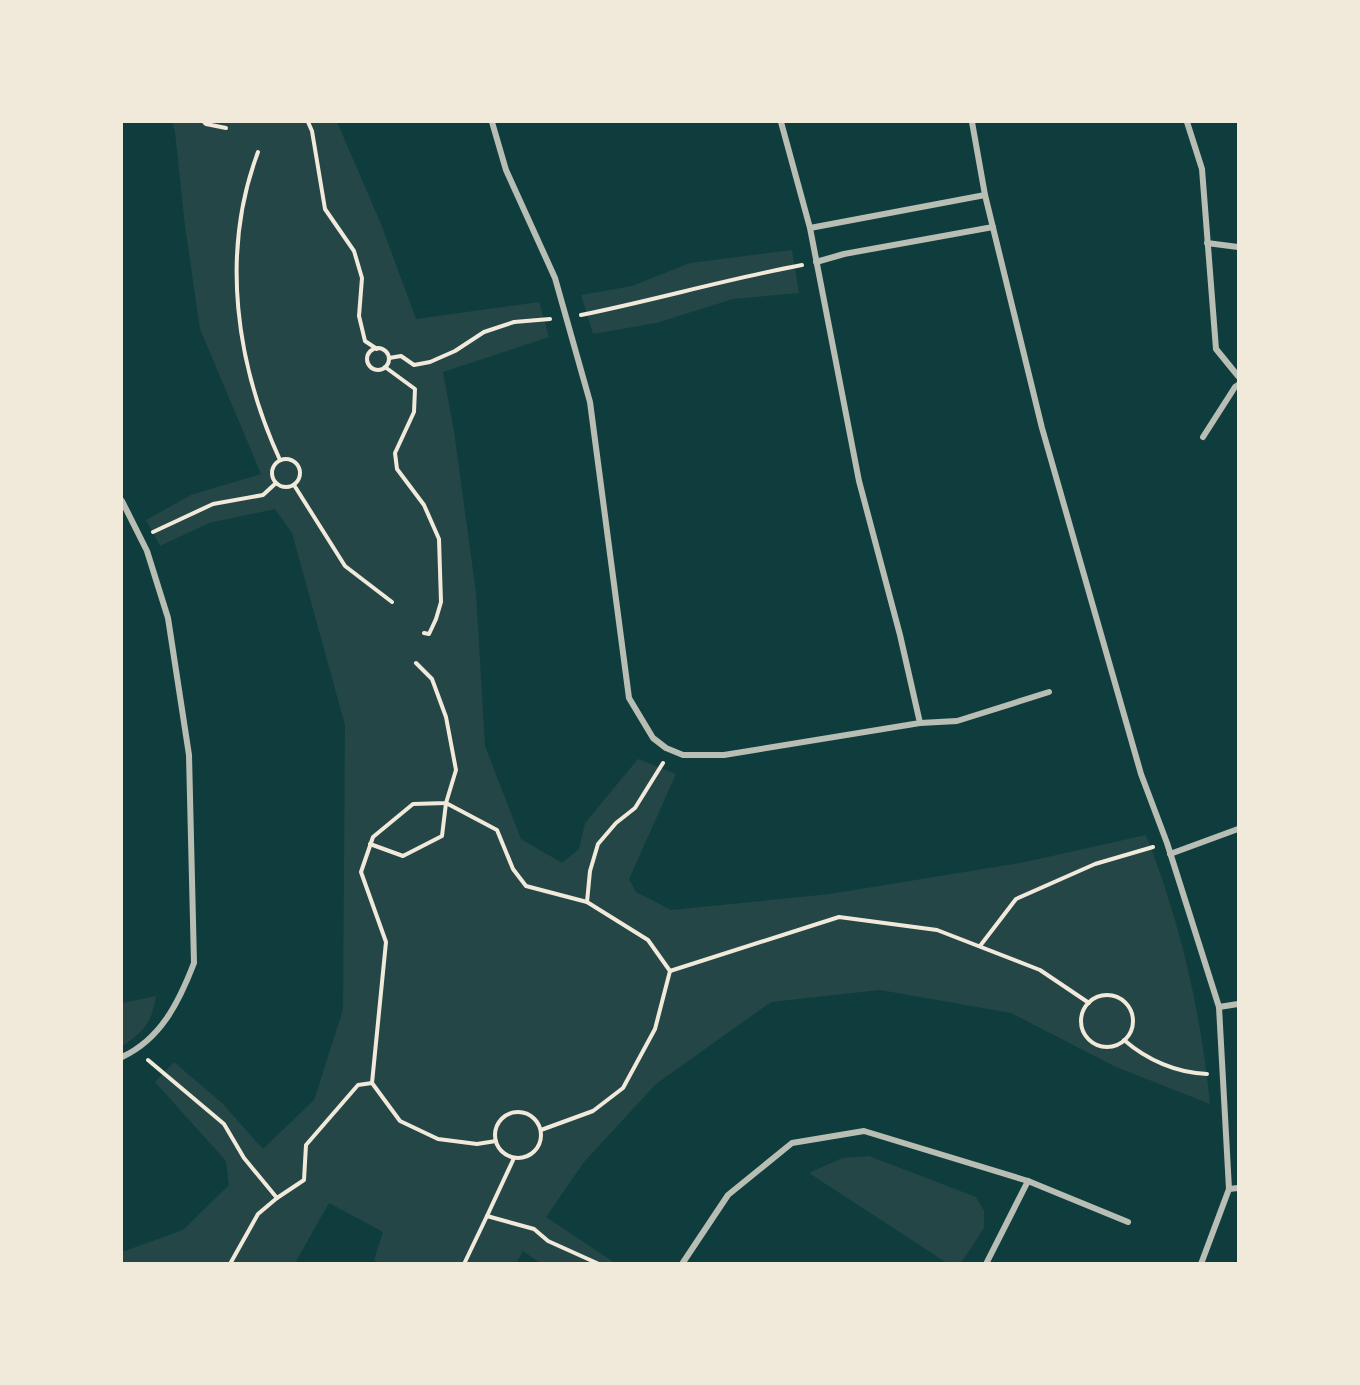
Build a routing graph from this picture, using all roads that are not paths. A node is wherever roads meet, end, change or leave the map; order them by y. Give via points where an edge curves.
1 (492, 122) edge
2 (781, 122) edge
3 (972, 122) edge
4 (1187, 122) edge
5 (985, 195) junction
6 (993, 227) junction
7 (810, 228) junction
8 (1207, 243) junction
9 (1239, 247) edge
10 (816, 262) junction
11 (1239, 376) edge
12 (1239, 385) edge
13 (1203, 437) dead end
14 (122, 501) edge
15 (1049, 692) dead end
16 (921, 723) junction
17 (1239, 829) edge
18 (1170, 854) junction
19 (1239, 1004) edge
20 (1219, 1007) junction
21 (122, 1058) edge
22 (1028, 1181) junction
23 (1239, 1188) edge
24 (1229, 1189) junction
25 (1128, 1222) dead end
26 (682, 1263) edge
27 (986, 1263) edge
28 (1201, 1263) edge

1 - 16 street via 506,170 555,278 590,402 629,698 653,738 683,755 724,755
2 - 7 street
3 - 5 street
4 - 8 street via 1202,169
5 - 6 street
5 - 7 street
6 - 10 street
6 - 18 street via 1042,428 1141,774
7 - 10 street
8 - 9 street
8 - 11 street via 1216,349
10 - 16 street via 859,481
12 - 13 street
14 - 21 street via 147,551 168,618 189,755 194,963 165,1024 137,1050
15 - 16 street via 957,721
17 - 18 street
18 - 20 street
19 - 20 street
20 - 24 street
22 - 25 street
22 - 26 street via 864,1131 792,1143 728,1195
22 - 27 street
23 - 24 street
24 - 28 street

